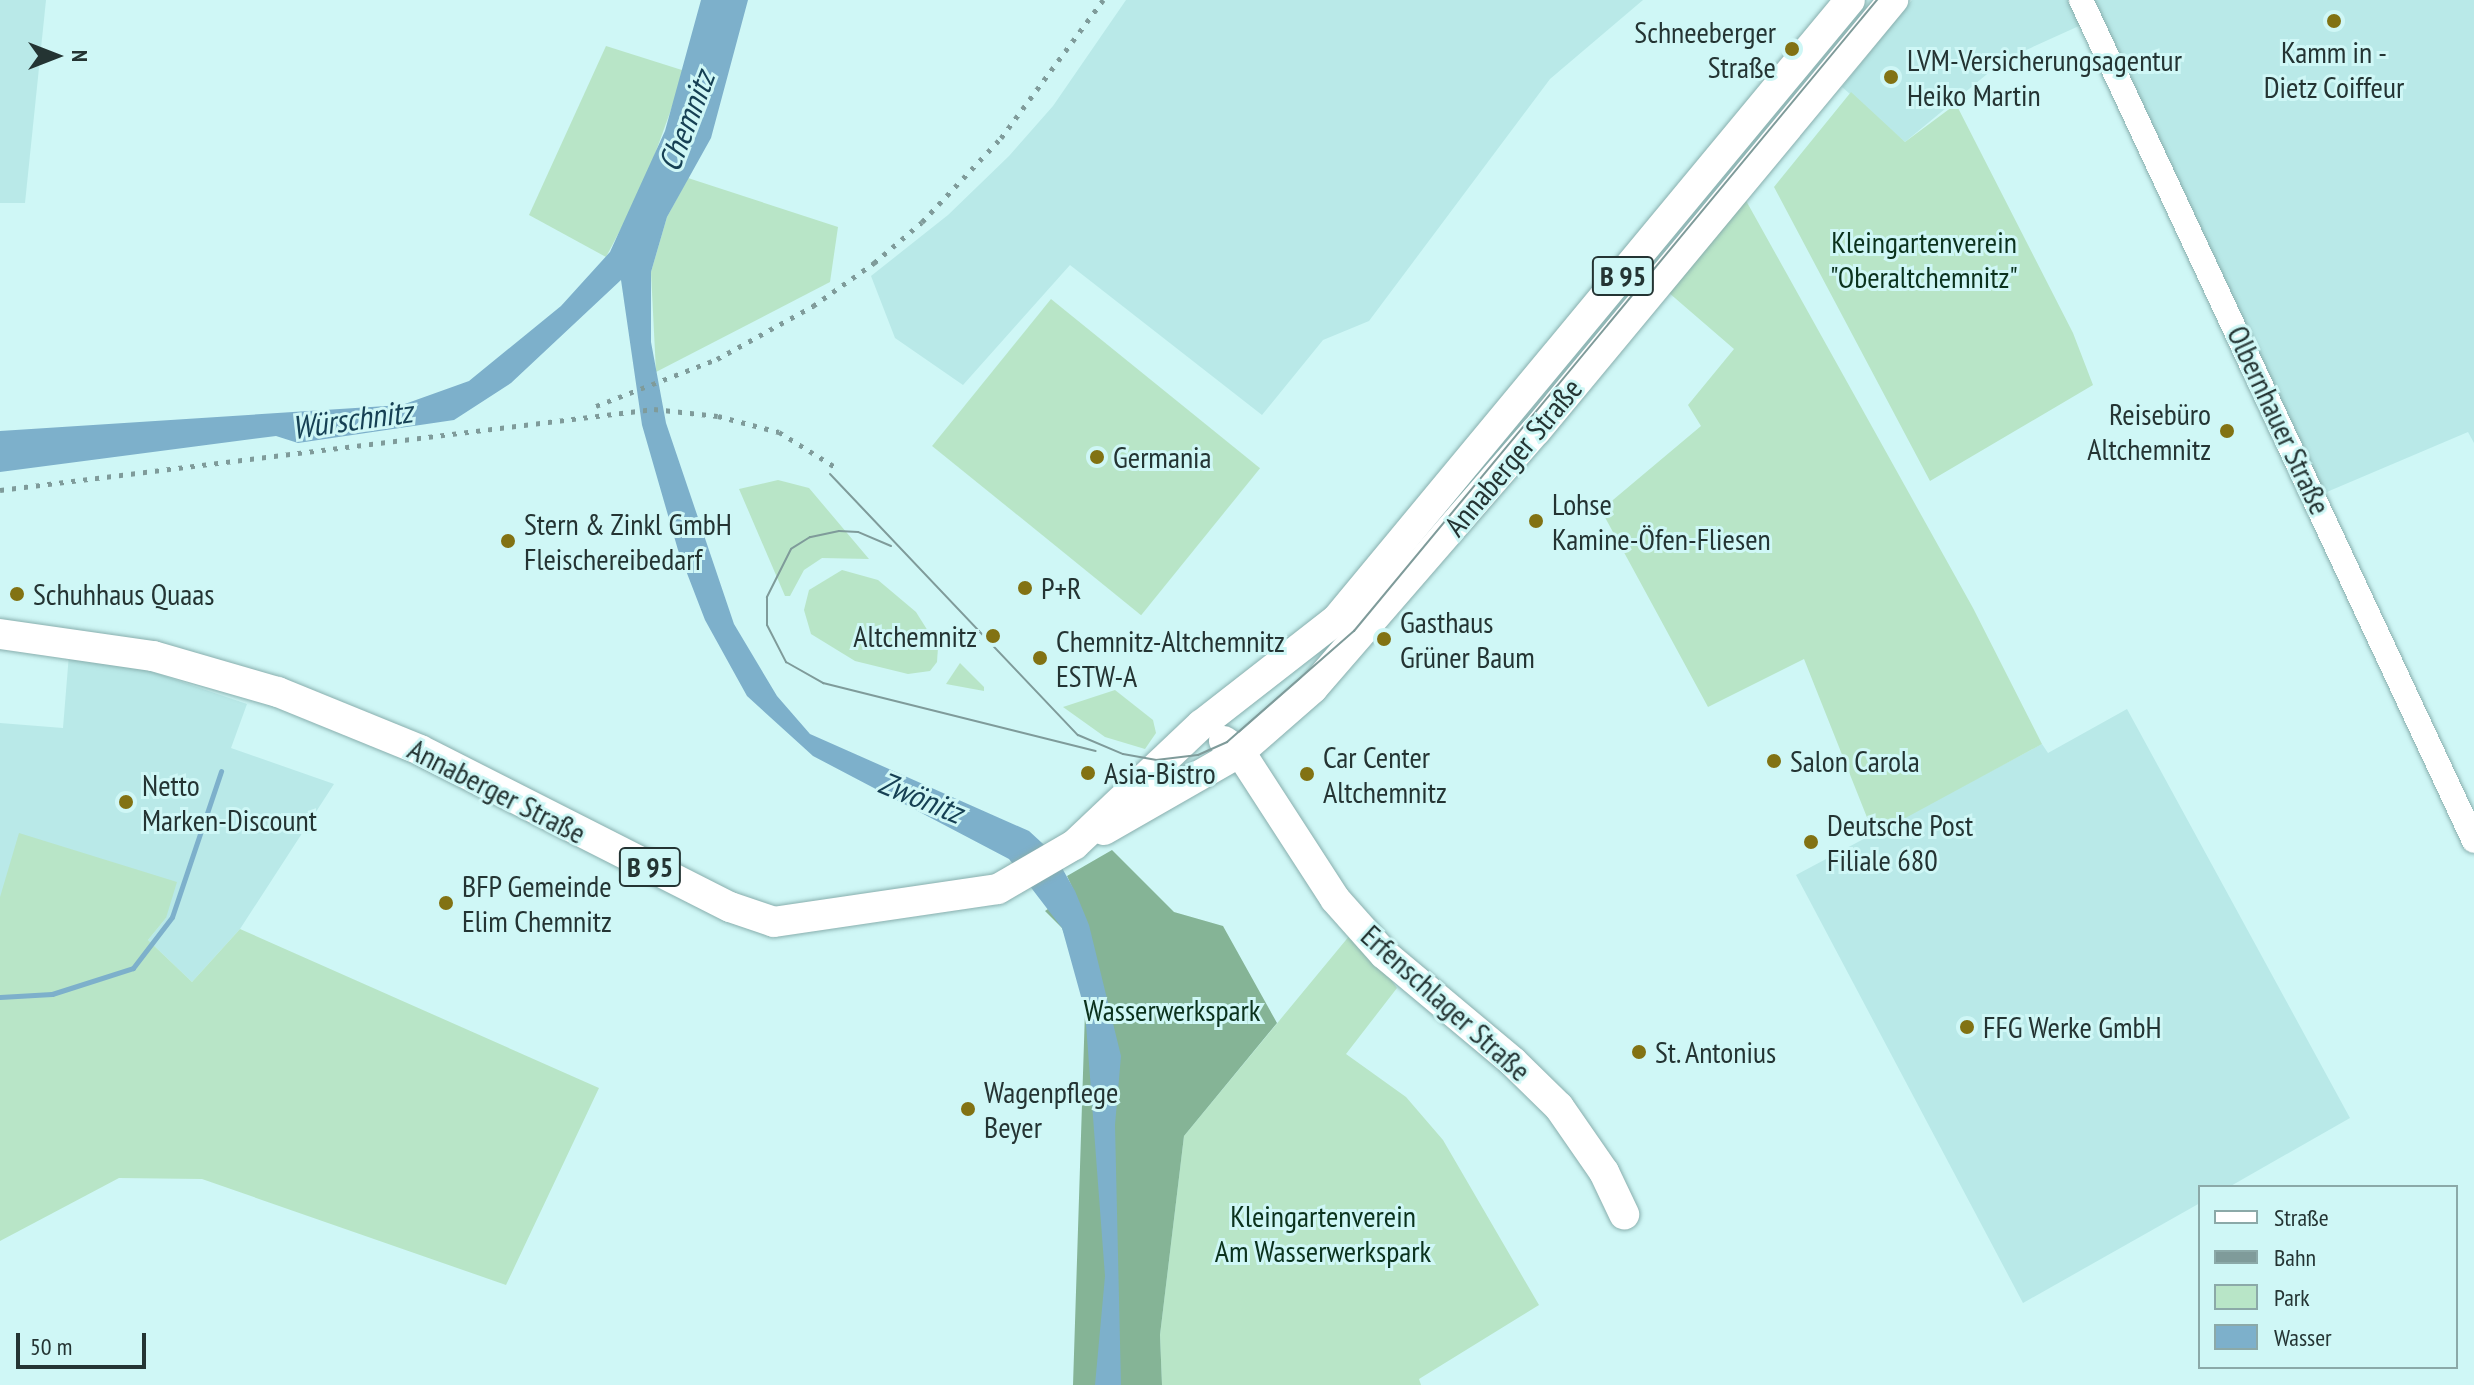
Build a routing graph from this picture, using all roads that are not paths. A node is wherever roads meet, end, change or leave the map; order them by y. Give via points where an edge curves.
1 (1850, 0) edge
2 (1877, 0) edge
3 (1893, 0) edge
4 (2081, 0) edge
5 (1825, 78) junction
6 (0, 634) edge
7 (1201, 725) junction
8 (1240, 752) junction
9 (2474, 841) edge
10 (1066, 851) junction
11 (1624, 1214) dead end

1 - 7 main road, Annaberger Straße / B 95 via 1336,620
2 - 5 street, B 95 via 1832,54
3 - 5 main road, Annaberger Straße / B 95
4 - 9 street, Olbernhauer Straße
5 - 8 main road, Annaberger Straße / B 95 via 1354,644
6 - 10 main road, Annaberger Straße / B 95 via 153,656 278,692 420,750 730,907 774,922 987,892 1018,881
7 - 8 main road, Erfenschlager Straße
7 - 10 main road, Annaberger Straße / B 95
8 - 10 main road, Annaberger Straße / B 95
8 - 11 main road, Erfenschlager Straße via 1335,899 1384,954 1559,1107 1604,1172

